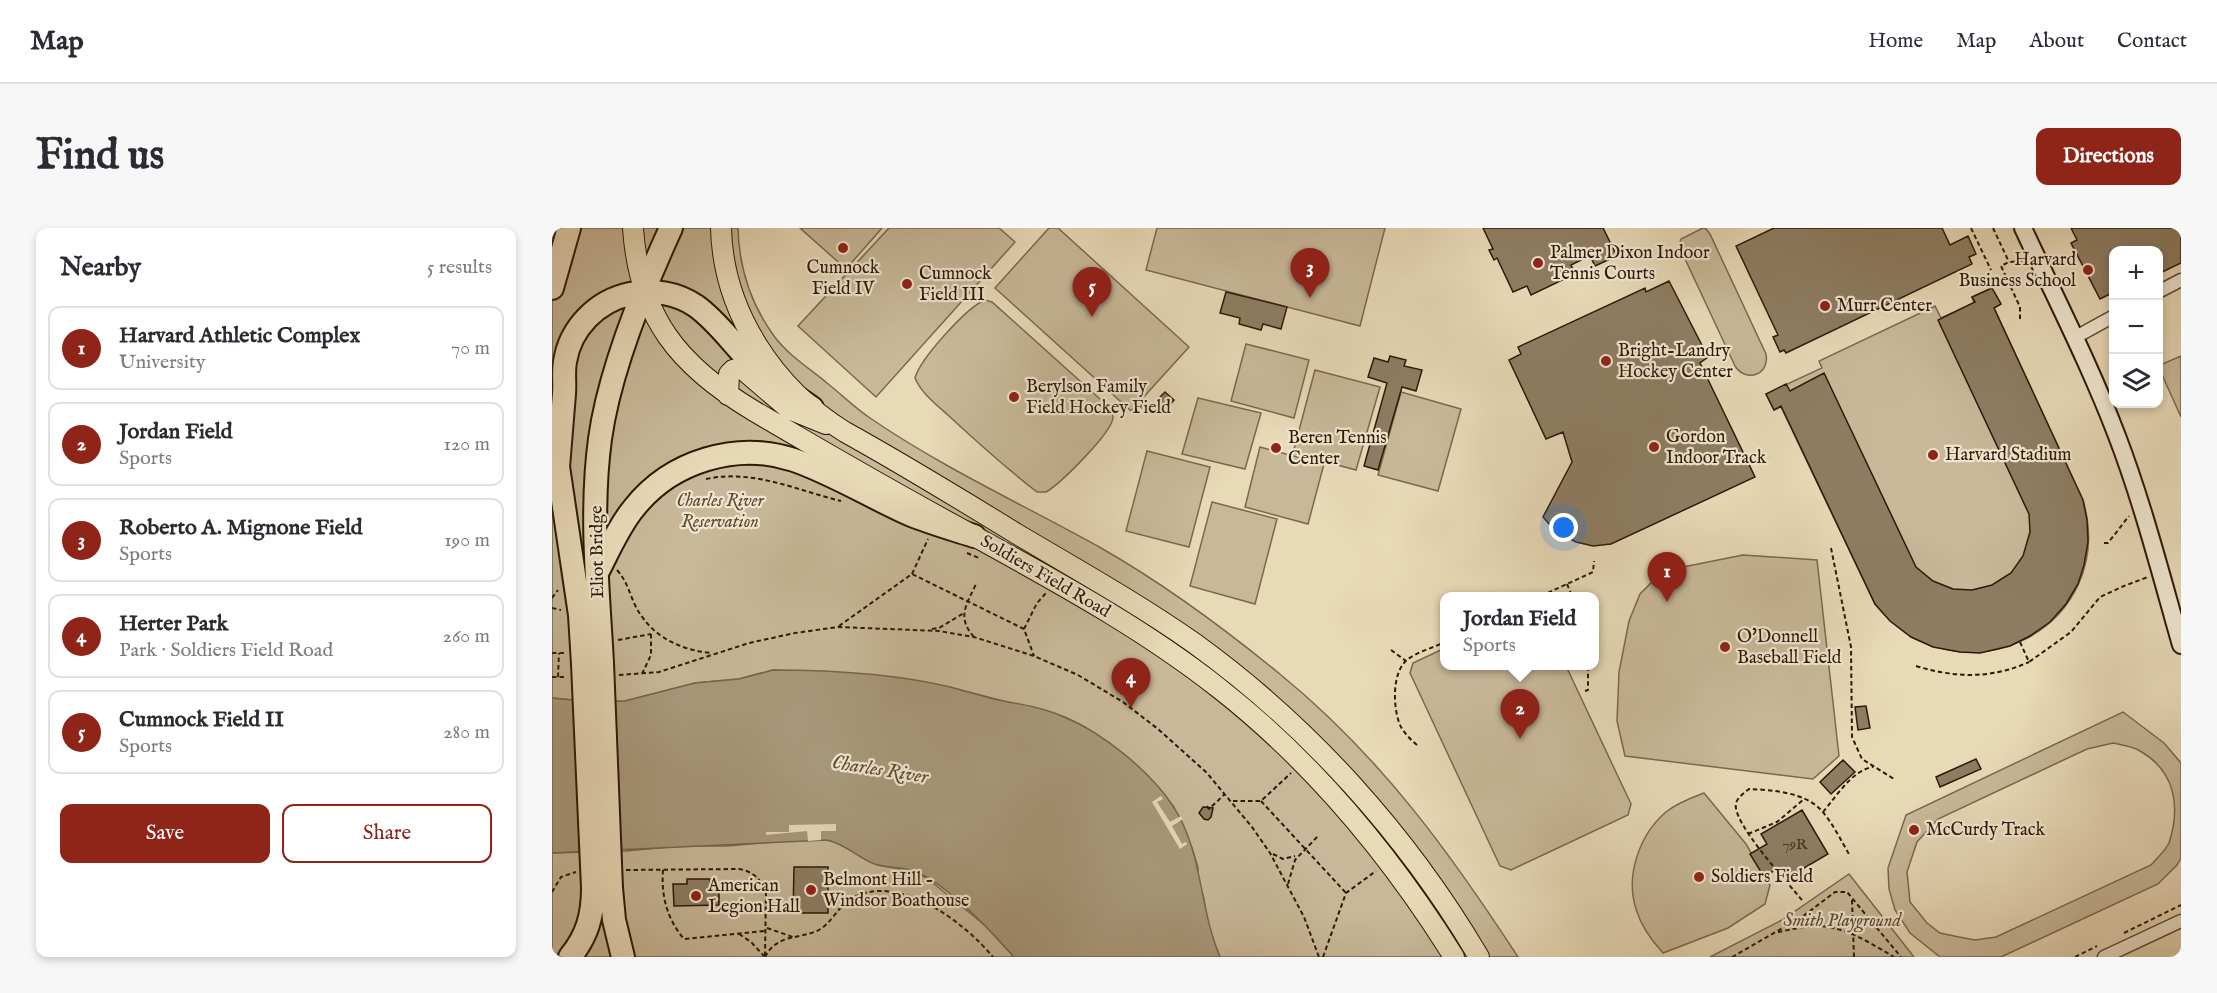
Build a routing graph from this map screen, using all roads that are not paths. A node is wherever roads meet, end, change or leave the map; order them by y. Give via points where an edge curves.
1 (569, 228) edge
2 (633, 228) edge
3 (671, 228) edge
4 (721, 228) edge
5 (2023, 228) edge
6 (2181, 280) edge
7 (552, 288) edge
8 (2163, 289) edge
9 (644, 292) junction
10 (2109, 319) edge
11 (2074, 338) junction
12 (728, 395) junction
13 (812, 408) junction
14 (552, 419) edge
15 (840, 429) junction
16 (558, 467) junction
17 (974, 536) junction
18 (607, 571) junction
19 (2181, 645) edge
20 (587, 666) junction
21 (609, 882) junction
22 (2181, 921) edge
23 (586, 932) junction
24 (616, 933) junction
25 (2100, 952) edge
26 (570, 957) edge
27 (581, 957) edge
28 (623, 957) edge
29 (631, 957) edge
30 (1454, 957) edge
31 (1479, 957) edge

1 - 7 highway
2 - 9 main road, Soldiers Field Road
3 - 9 highway, Eliot Bridge
4 - 13 main road, Soldiers Field Road via 728,280 744,324 774,367
5 - 11 main road
6 - 8 street
9 - 12 main road, Soldiers Field Road via 655,318 677,350 703,377
9 - 13 highway via 673,295 697,307 762,372
9 - 16 highway via 621,296 600,306 571,341 564,362
9 - 18 highway, Eliot Bridge via 617,370 600,439 597,497
10 - 11 street
11 - 19 main road via 2131,474
12 - 15 main road via 729,374 743,368 795,413
12 - 17 main road, Soldiers Field Road
13 - 15 main road, Soldiers Field Road
14 - 16 highway, Eliot Bridge
15 - 31 main road, Soldiers Field Road via 1138,606 1246,683 1318,748 1361,795 1422,871
16 - 20 highway, Eliot Bridge
17 - 18 highway via 910,514 792,460 735,454 684,468 652,489 626,519
17 - 30 main road, Soldiers Field Road via 1138,630 1243,709 1286,747 1367,833 1410,889
18 - 20 highway, Eliot Bridge
20 - 21 highway, Eliot Bridge, bridge
21 - 23 highway, Eliot Bridge
21 - 24 highway
22 - 25 street
23 - 26 highway
23 - 27 main road
24 - 28 highway
24 - 29 main road

